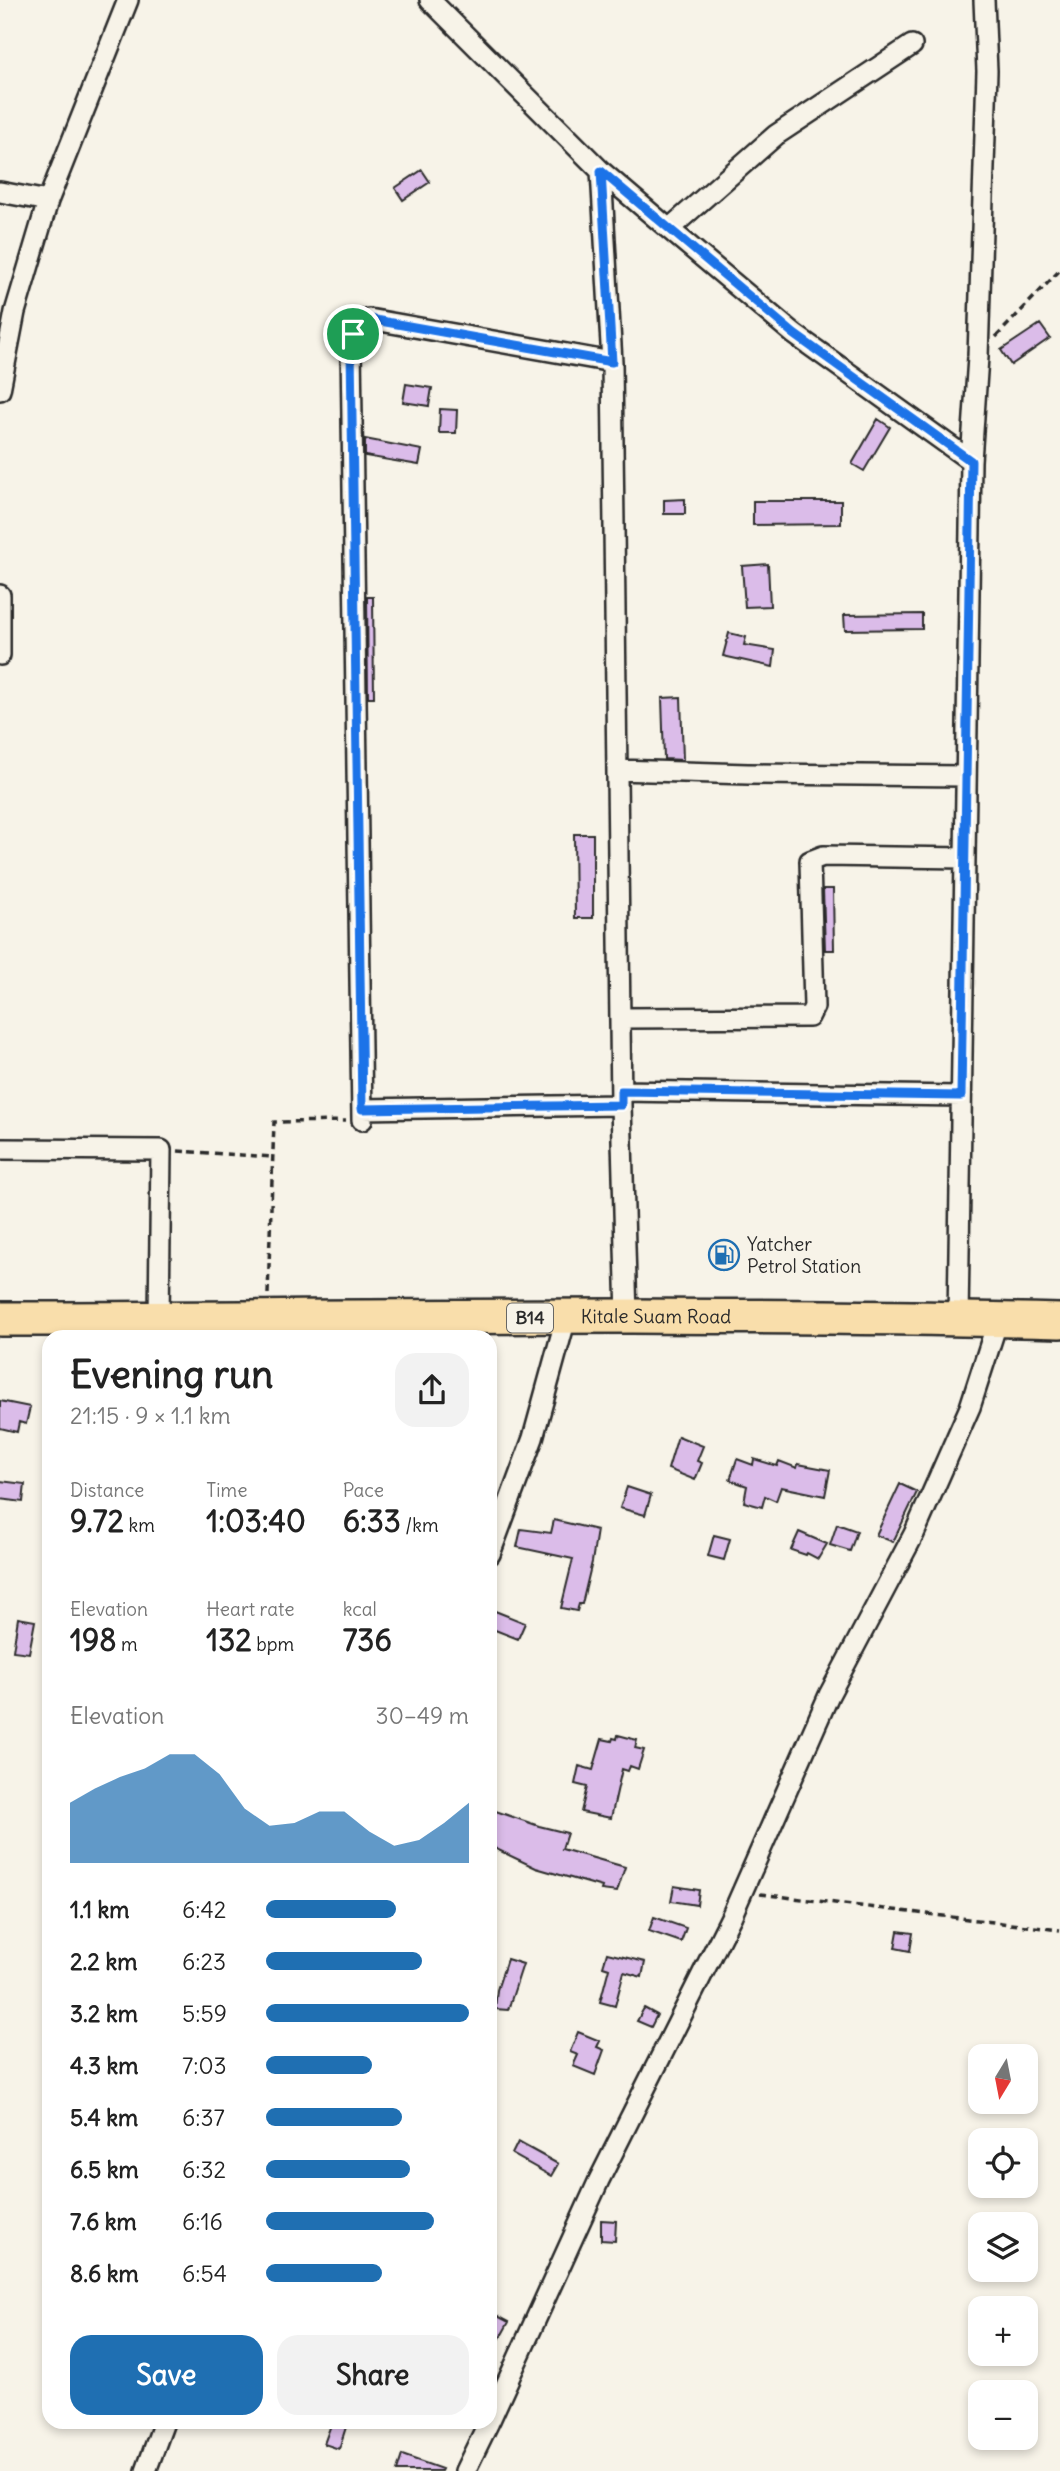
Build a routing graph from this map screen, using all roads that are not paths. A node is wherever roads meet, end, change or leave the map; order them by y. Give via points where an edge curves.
1 (128, 0) edge
2 (430, 0) edge
3 (984, 0) edge
4 (912, 45) dead end
5 (601, 171) junction
6 (0, 192) edge
7 (48, 201) junction
8 (669, 229) junction
9 (612, 362) junction
10 (0, 390) edge
11 (971, 461) junction
12 (0, 595) edge
13 (0, 655) edge
14 (617, 770) junction
15 (966, 776) junction
16 (965, 858) junction
17 (620, 1018) junction
18 (961, 1096) junction
19 (621, 1098) junction
20 (0, 1149) edge
21 (627, 1317) junction
22 (566, 1318) junction
23 (0, 1319) edge
24 (159, 1319) junction
25 (958, 1319) junction
26 (998, 1320) junction
27 (1060, 1321) edge
28 (497, 1535) edge
29 (497, 2403) edge
30 (161, 2429) edge
31 (485, 2429) edge
32 (146, 2471) edge
33 (465, 2471) edge

1 - 7 street
2 - 5 street
3 - 11 street via 987,71
4 - 8 street via 776,135
5 - 8 street
5 - 9 street
6 - 7 street
7 - 10 street via 15,312
8 - 11 street via 794,334
9 - 14 street
9 - 19 street via 369,319 359,321 351,348 362,1115
11 - 15 street
12 - 13 street
14 - 15 street
14 - 17 street
15 - 16 street
16 - 17 street via 823,856 810,862 814,1007 809,1017
16 - 18 street
17 - 19 street
18 - 19 street
18 - 25 street
19 - 21 street
20 - 24 street via 161,1150
21 - 22 highway, Kitale Suam Road / B14
21 - 25 highway, Kitale Suam Road / B14
22 - 24 highway, Kitale Suam Road / B14
22 - 28 street via 533,1438
23 - 24 highway, Kitale Suam Road / B14
25 - 26 highway, Kitale Suam Road / B14
26 - 27 highway, Kitale Suam Road / B14
26 - 29 street via 970,1407 914,1534 829,1695 742,1892 598,2180
30 - 32 street
31 - 33 street

